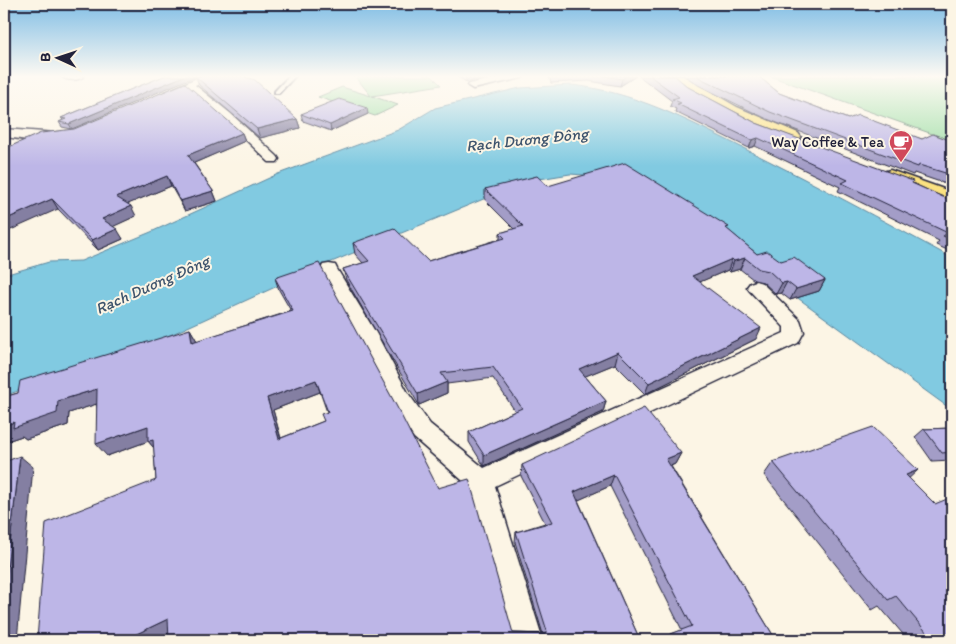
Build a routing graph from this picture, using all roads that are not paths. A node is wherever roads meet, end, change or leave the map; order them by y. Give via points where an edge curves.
1 (216, 106) edge
2 (723, 106) edge
3 (4, 133) edge
4 (66, 136) edge
5 (39, 137) junction
6 (805, 142) edge
7 (22, 144) edge
8 (272, 159) dead end
9 (876, 170) edge
10 (952, 199) edge
11 (329, 269) dead end
12 (756, 286) dead end
13 (481, 481) junction
14 (528, 640) edge

1 - 8 street
2 - 6 main road
3 - 5 street
4 - 5 street
5 - 7 lane
9 - 10 main road
11 - 13 street via 400,399 422,431
12 - 13 street via 793,324 791,338
13 - 14 street

